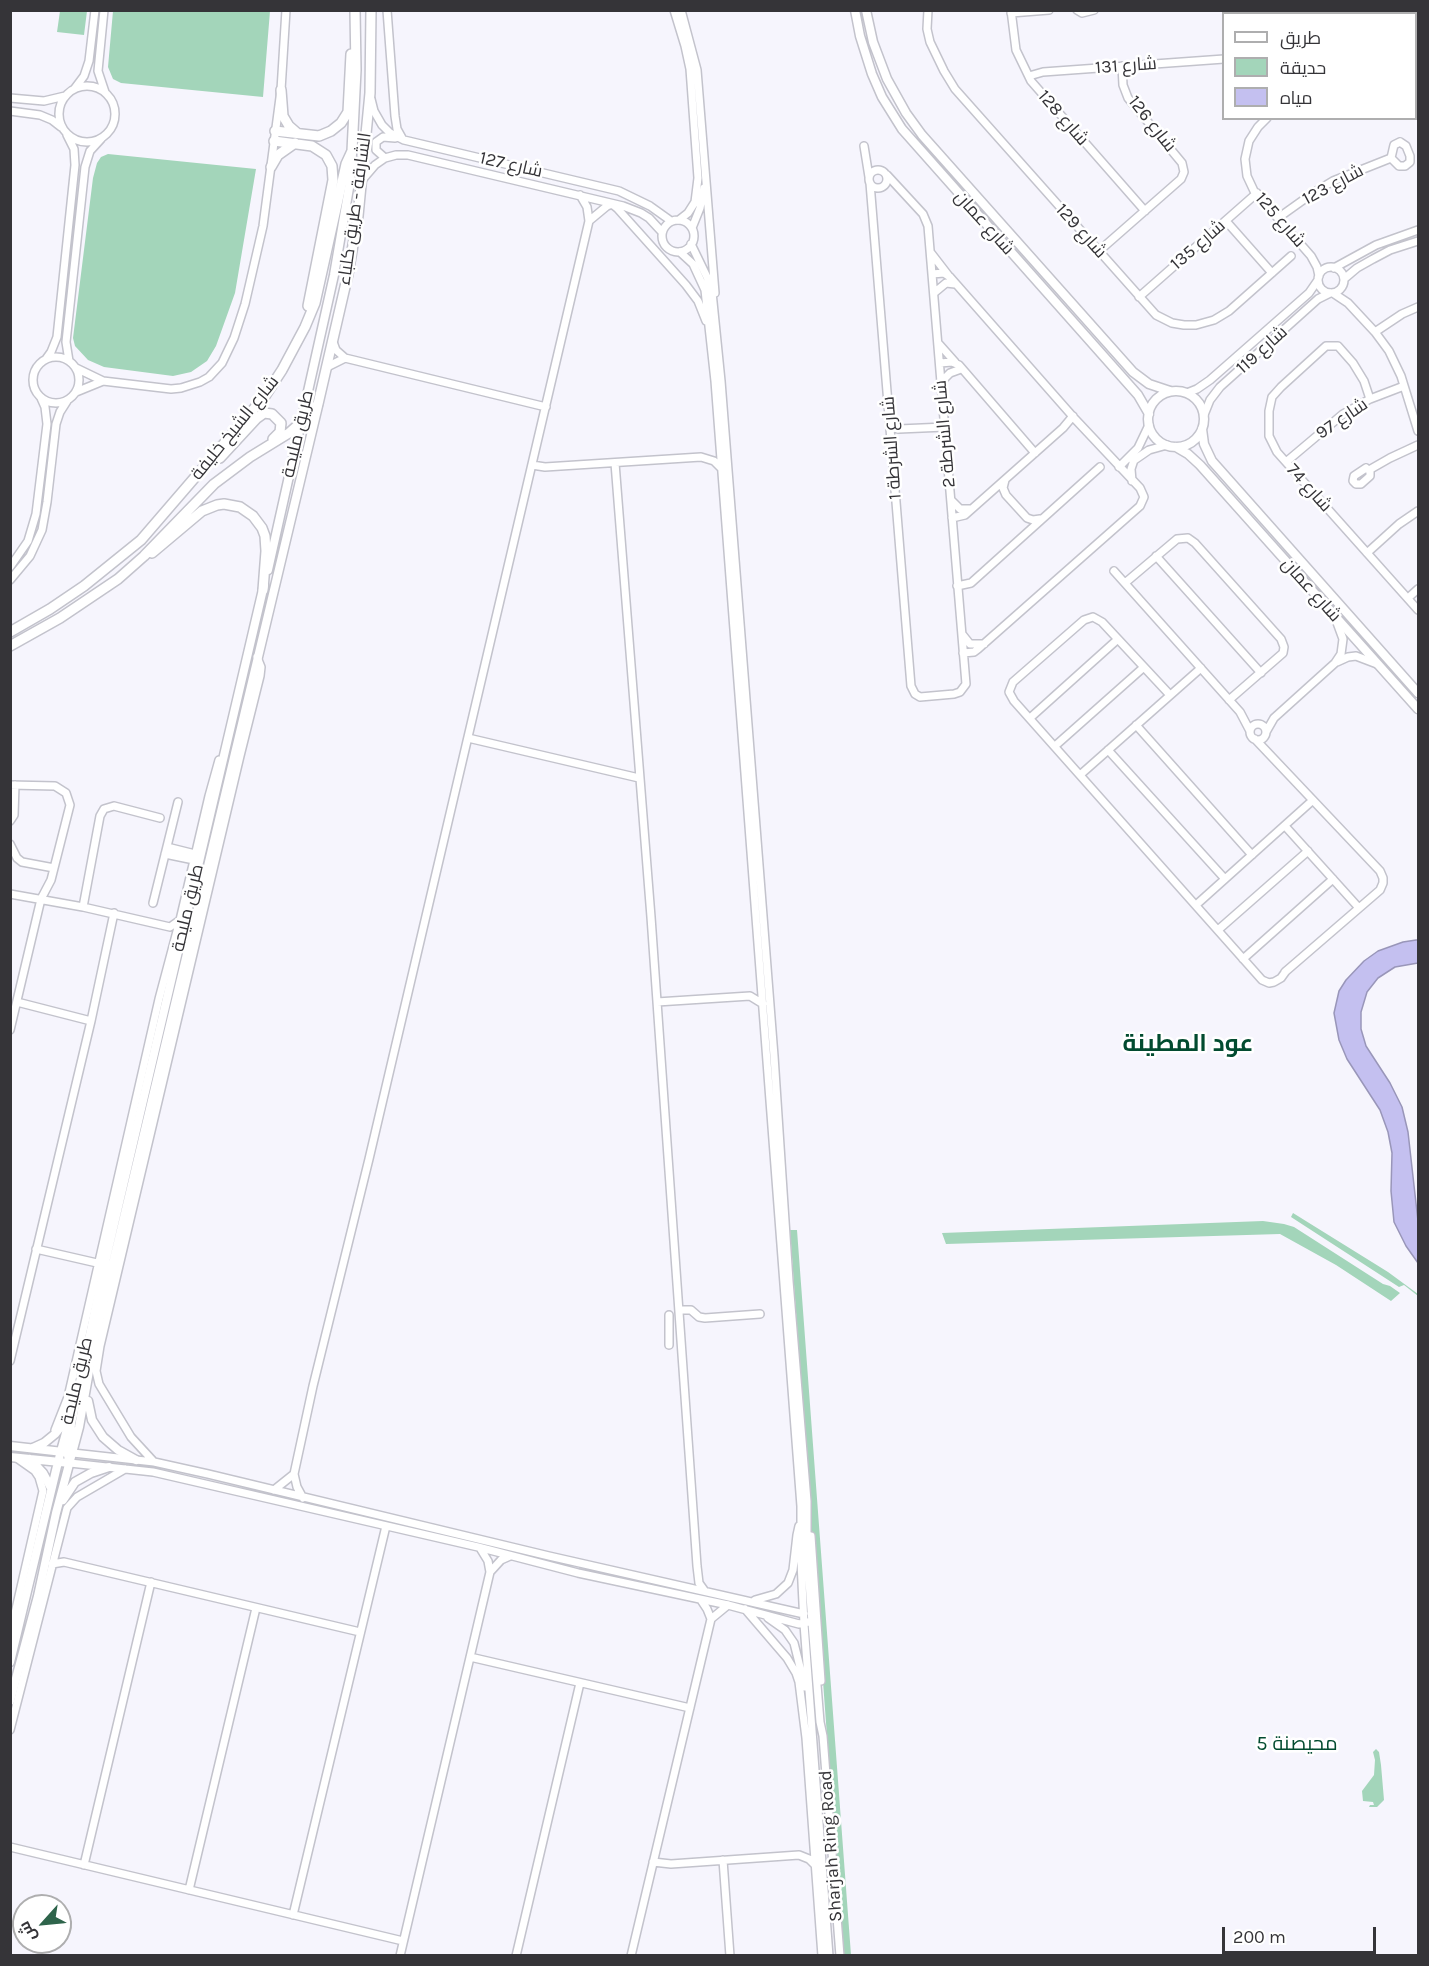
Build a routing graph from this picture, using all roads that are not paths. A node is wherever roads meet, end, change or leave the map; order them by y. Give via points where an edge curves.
1 (95, 10) edge
2 (104, 10) edge
3 (286, 10) edge
4 (355, 10) edge
5 (371, 10) edge
6 (387, 10) edge
7 (674, 10) edge
8 (681, 10) edge
9 (855, 10) edge
10 (866, 10) edge
11 (928, 10) edge
12 (1048, 10) edge
13 (1077, 10) edge
14 (1094, 10) edge
15 (1389, 10) edge
16 (1011, 12) edge
17 (1379, 12) edge
18 (356, 22) junction
19 (1222, 59) edge
20 (1122, 66) junction
21 (1029, 76) junction
22 (74, 89) junction
23 (281, 90) junction
24 (370, 93) junction
25 (106, 94) junction
26 (65, 96) junction
27 (10, 98) edge
28 (10, 111) edge
29 (395, 116) junction
30 (1265, 120) edge
31 (382, 125) junction
32 (61, 127) junction
33 (67, 135) junction
34 (279, 137) junction
35 (297, 138) junction
36 (101, 139) junction
37 (404, 140) junction
38 (864, 146) dead end
39 (352, 151) junction
40 (1391, 158) dead end
41 (385, 159) junction
42 (867, 160) junction
43 (271, 167) junction
44 (876, 170) junction
45 (706, 174) junction
46 (887, 176) junction
47 (363, 179) junction
48 (869, 180) junction
49 (883, 187) junction
50 (899, 189) junction
51 (1257, 194) junction
52 (580, 195) junction
53 (871, 201) junction
54 (612, 204) junction
55 (1145, 211) junction
56 (1278, 218) junction
57 (680, 220) junction
58 (589, 221) junction
59 (671, 221) junction
60 (1226, 221) junction
61 (692, 228) junction
62 (1419, 230) edge
63 (662, 232) junction
64 (1419, 241) edge
65 (691, 244) junction
66 (930, 251) junction
67 (1099, 251) junction
68 (680, 252) junction
69 (1290, 256) dead end
70 (1311, 256) junction
71 (1332, 268) junction
72 (1272, 273) junction
73 (932, 277) junction
74 (1318, 278) junction
75 (952, 280) junction
76 (1344, 282) junction
77 (933, 293) junction
78 (1331, 293) junction
79 (1139, 297) junction
80 (714, 299) junction
81 (1348, 303) junction
82 (1419, 307) edge
83 (709, 330) junction
84 (1375, 332) junction
85 (938, 340) junction
86 (333, 342) junction
87 (296, 343) junction
88 (345, 358) junction
89 (46, 359) junction
90 (69, 361) junction
91 (955, 362) junction
92 (940, 365) junction
93 (327, 367) junction
94 (76, 368) junction
95 (961, 369) junction
96 (103, 381) junction
97 (941, 382) junction
98 (1404, 386) junction
99 (1170, 391) junction
100 (76, 392) junction
101 (1187, 393) junction
102 (41, 398) junction
103 (1370, 399) junction
104 (68, 400) junction
105 (318, 404) junction
106 (546, 407) junction
107 (1149, 414) junction
108 (1204, 415) junction
109 (1074, 418) junction
110 (300, 424) junction
111 (1149, 424) junction
112 (945, 425) junction
113 (1202, 429) junction
114 (891, 430) junction
115 (1419, 431) edge
116 (1419, 445) edge
117 (1171, 446) junction
118 (1035, 453) junction
119 (1109, 456) junction
120 (250, 457) junction
121 (1133, 458) junction
122 (1286, 462) junction
123 (615, 464) junction
124 (532, 465) junction
125 (1100, 467) dead end
126 (1120, 468) junction
127 (722, 469) junction
128 (1369, 470) dead end
129 (1006, 480) junction
130 (1133, 482) junction
131 (951, 500) junction
132 (172, 505) junction
133 (1419, 511) edge
134 (968, 512) junction
135 (952, 516) junction
136 (1043, 518) junction
137 (953, 534) junction
138 (1367, 553) junction
139 (144, 556) junction
140 (1156, 556) junction
141 (10, 567) edge
142 (956, 570) junction
143 (1114, 571) dead end
144 (10, 580) edge
145 (973, 581) junction
146 (1125, 583) junction
147 (957, 584) junction
148 (1419, 589) edge
149 (263, 590) junction
150 (1408, 598) junction
151 (958, 599) junction
152 (1419, 610) edge
153 (1334, 615) junction
154 (10, 632) edge
155 (961, 633) junction
156 (1118, 639) junction
157 (10, 646) edge
158 (980, 648) junction
159 (963, 651) junction
160 (1335, 663) junction
161 (1378, 664) junction
162 (964, 666) junction
163 (1144, 667) junction
164 (1201, 668) junction
165 (1261, 673) junction
166 (963, 690) joint
167 (1419, 693) edge
168 (1170, 695) junction
169 (1229, 700) junction
170 (1419, 710) edge
171 (1240, 712) junction
172 (1276, 715) junction
173 (1030, 718) junction
174 (1258, 724) junction
175 (1136, 725) junction
176 (1250, 731) junction
177 (1265, 733) junction
178 (468, 738) junction
179 (1255, 739) junction
180 (1055, 746) junction
181 (226, 747) junction
182 (1108, 750) junction
183 (1272, 755) junction
184 (1080, 775) junction
185 (639, 778) junction
186 (13, 785) edge
187 (1313, 800) junction
188 (178, 802) dead end
189 (160, 818) dead end
190 (10, 821) edge
191 (1286, 826) junction
192 (10, 844) edge
193 (166, 851) junction
194 (1308, 851) junction
195 (1252, 855) junction
196 (195, 857) junction
197 (54, 868) junction
198 (1225, 879) junction
199 (1333, 879) junction
200 (10, 894) edge
201 (41, 899) junction
202 (153, 903) dead end
203 (1196, 905) junction
204 (83, 907) junction
205 (1359, 908) junction
206 (114, 913) junction
207 (180, 920) junction
208 (170, 927) junction
209 (1218, 930) junction
210 (175, 937) junction
211 (1243, 958) junction
212 (762, 982) junction
213 (750, 996) junction
214 (159, 999) junction
215 (17, 1002) junction
216 (657, 1002) junction
217 (763, 1004) junction
218 (164, 1009) junction
219 (91, 1021) junction
220 (10, 1030) edge
221 (150, 1072) junction
222 (141, 1081) junction
223 (36, 1249) junction
224 (117, 1261) junction
225 (97, 1263) junction
226 (679, 1310) junction
227 (760, 1314) dead end
228 (669, 1315) dead end
229 (681, 1334) junction
230 (669, 1335) junction
231 (669, 1345) dead end
232 (10, 1361) edge
233 (87, 1392) junction
234 (70, 1415) junction
235 (51, 1437) junction
236 (10, 1446) edge
237 (32, 1449) junction
238 (67, 1452) junction
239 (12, 1457) edge
240 (29, 1459) junction
241 (136, 1460) junction
242 (64, 1462) junction
243 (154, 1462) junction
244 (109, 1467) junction
245 (127, 1468) junction
246 (294, 1474) junction
247 (51, 1488) junction
248 (274, 1490) junction
249 (303, 1498) junction
250 (807, 1501) junction
251 (56, 1514) junction
252 (802, 1521) junction
253 (386, 1526) junction
254 (478, 1547) junction
255 (55, 1553) junction
256 (510, 1556) junction
257 (48, 1562) junction
258 (64, 1562) junction
259 (697, 1566) junction
260 (490, 1572) junction
261 (151, 1582) junction
262 (685, 1586) junction
263 (43, 1587) junction
264 (704, 1590) junction
265 (701, 1600) junction
266 (748, 1600) junction
267 (728, 1605) junction
268 (256, 1608) junction
269 (745, 1609) junction
270 (753, 1611) junction
271 (803, 1613) junction
272 (711, 1619) junction
273 (809, 1621) junction
274 (360, 1632) junction
275 (10, 1635) edge
276 (470, 1657) junction
277 (10, 1662) edge
278 (580, 1683) junction
279 (10, 1701) edge
280 (690, 1708) junction
281 (10, 1731) edge
282 (823, 1736) junction
283 (813, 1737) junction
284 (813, 1845) junction
285 (10, 1847) edge
286 (799, 1855) junction
287 (723, 1860) junction
288 (653, 1862) junction
289 (84, 1865) junction
290 (815, 1866) junction
291 (189, 1890) junction
292 (294, 1915) junction
293 (403, 1941) junction
294 (400, 1956) edge
295 (516, 1956) edge
296 (632, 1956) edge
297 (730, 1956) edge
298 (822, 1956) edge
299 (829, 1956) edge
300 (840, 1956) edge

1 - 22 street via 87,69
2 - 25 street via 98,71
3 - 23 street
4 - 18 highway
5 - 24 highway, الشارقة - طريق كلباء
6 - 29 street
7 - 57 street via 690,69 699,183 692,207
8 - 45 street via 697,70
9 - 107 main road, شارع عمان via 872,74 902,129 1138,395
10 - 99 main road, شارع عمان via 887,79 922,135 1137,375 1154,387
11 - 67 street, شارع 129 via 930,42 955,88
12 - 16 street
13 - 14 street
15 - 17 street
16 - 21 street, شارع 128 via 1016,50
18 - 35 highway via 345,118 325,134
18 - 39 highway, شارع الشيخ خليفة
19 - 20 street, شارع 131
20 - 21 street, شارع 131
20 - 55 street, شارع 126 via 1128,98 1184,167 1181,179
21 - 55 street, شارع 128
22 - 25 street via 91,87
22 - 26 street
23 - 34 street
23 - 35 highway via 286,121
24 - 31 street
24 - 47 highway, الشارقة - طريق كلباء
25 - 36 street via 114,107 114,121
26 - 27 street via 44,101
26 - 32 street via 58,111
28 - 32 street via 40,115
29 - 31 street via 392,122
29 - 37 street
30 - 51 street, شارع 125 via 1251,136 1245,153 1247,176
31 - 37 street, شارع 127
32 - 33 street
33 - 36 street via 87,143
33 - 89 street via 74,149 75,165 57,337
34 - 35 highway
34 - 43 street
35 - 43 highway
35 - 87 highway via 322,151 333,173 310,296
36 - 90 street via 90,151 85,167 66,342
37 - 41 street via 378,139 375,147
37 - 59 street, شارع 127 via 619,191
38 - 42 street, شارع الشرطة 1
39 - 87 highway, شارع الشيخ خليفة via 315,303
39 - 110 main road, طريق مليحة via 334,274
40 - 56 street, شارع 123 via 1333,181
41 - 47 street
41 - 52 street, شارع 127 via 408,155
42 - 44 street
42 - 48 street, شارع الشرطة 1
43 - 96 street via 255,267 240,321 222,363 200,382 182,388
44 - 46 street
44 - 48 street
45 - 61 street
45 - 80 street
46 - 49 street
46 - 50 street, شارع الشرطة 2
47 - 86 highway, الشارقة - طريق كلباء
48 - 49 street via 873,187
48 - 53 street, شارع الشرطة 1
49 - 50 street
49 - 53 street
50 - 66 street, شارع الشرطة 2 via 926,219
51 - 56 street, شارع 125
51 - 60 street, شارع 135
52 - 54 street, شارع 127
52 - 58 street
53 - 114 street, شارع الشرطة 1
54 - 58 street
54 - 63 street, شارع 127 via 641,213
54 - 83 street via 691,292
55 - 67 street, شارع 126
56 - 70 street, شارع 125
57 - 59 street
57 - 61 street
58 - 106 street
59 - 63 street
60 - 72 street
60 - 79 street, شارع 135
61 - 65 street
62 - 71 street via 1376,245
63 - 68 street via 666,247
64 - 76 street via 1373,259
65 - 68 street
65 - 80 street
66 - 73 street, شارع الشرطة 2
66 - 75 street
67 - 79 street, شارع 129
68 - 83 street via 693,264 702,282
69 - 72 street, شارع 129
70 - 71 street, شارع 125
70 - 74 street, شارع 125
71 - 74 street via 1323,270
71 - 76 street via 1340,272
72 - 79 street, شارع 129 via 1229,311 1203,324 1166,321
73 - 75 street
73 - 77 street, شارع الشرطة 2
74 - 78 street via 1320,288
74 - 101 street, شارع 119 via 1309,293 1210,380
75 - 77 street
75 - 109 street
76 - 78 street
76 - 81 street
77 - 85 street, شارع الشرطة 2
78 - 81 street
78 - 108 street, شارع 119 via 1318,299 1220,387
80 - 250 street
81 - 84 street
82 - 84 street
83 - 127 street
84 - 98 street via 1393,358
85 - 91 street
85 - 92 street, شارع الشرطة 2
86 - 88 street
86 - 93 highway, الشارقة - طريق كلباء
87 - 132 highway, شارع الشيخ خليفة via 265,396
88 - 93 street
88 - 106 street
89 - 90 street via 58,357
89 - 102 street via 33,374 34,387
90 - 94 street
91 - 92 street
91 - 95 street
92 - 95 street
92 - 97 street, شارع الشرطة 2
93 - 105 highway, الشارقة - طريق كلباء
94 - 96 street
94 - 100 street
95 - 97 street
95 - 118 street
96 - 100 street
97 - 112 street, شارع الشرطة 2
98 - 103 street, شارع 97
98 - 115 street
99 - 101 main road
99 - 107 main road via 1154,402
100 - 104 street
101 - 108 main road
102 - 104 street via 54,403
102 - 141 street via 47,424 36,514 28,541
103 - 122 street, شارع 97 via 1336,419
103 - 122 street, شارع 74 via 1360,374 1340,348 1324,347 1275,392 1271,401 1269,436
104 - 144 street via 56,424 42,530 30,556
105 - 110 highway, شارع الشيخ خليفة
105 - 224 main road, طريق مليحة
106 - 124 street
107 - 111 main road
108 - 113 main road
109 - 118 street
109 - 119 street
110 - 120 highway, شارع الشيخ خليفة
110 - 149 main road, طريق مليحة
111 - 117 main road via 1157,439
111 - 121 street
112 - 114 street
112 - 131 street, شارع الشرطة 2
113 - 117 main road via 1195,440
113 - 167 main road, شارع عمان via 1212,461
114 - 166 street, شارع الشرطة 1 via 911,686 920,697
116 - 128 street
117 - 121 street
117 - 153 main road, شارع عمان via 1197,461
118 - 129 street
119 - 121 street
119 - 126 street
120 - 132 highway via 280,432 281,423 272,414 260,415
120 - 139 highway, شارع الشيخ خليفة via 203,494
121 - 126 street
121 - 130 street
122 - 138 street, شارع 74
123 - 124 street
123 - 127 street via 701,457
123 - 185 street
124 - 178 street
125 - 136 street
126 - 130 street
127 - 212 street
129 - 134 street
129 - 136 street via 1005,493 1026,517
130 - 158 street via 1140,497 1133,511
131 - 134 street
131 - 135 street, شارع الشرطة 2
132 - 154 highway, شارع الشيخ خليفة via 112,566
133 - 138 street
134 - 135 street
134 - 137 street
135 - 137 street, شارع الشرطة 2
136 - 145 street
137 - 142 street, شارع الشرطة 2
138 - 150 street, شارع 74
139 - 149 highway via 158,549 202,511 217,505 240,507 258,522 265,536
139 - 157 highway, شارع الشيخ خليفة via 98,593
140 - 146 street
140 - 165 street
140 - 165 street via 1177,539 1190,539 1281,639 1283,653
142 - 145 street
142 - 147 street, شارع الشرطة 2
143 - 146 street
145 - 147 street
145 - 151 street
146 - 164 street
147 - 151 street, شارع الشرطة 2
148 - 150 street
149 - 181 main road, طريق مليحة
150 - 152 street, شارع 74
151 - 155 street, شارع الشرطة 2
153 - 160 street via 1344,642
153 - 161 main road, شارع عمان
155 - 158 street via 966,641
155 - 159 street, شارع الشرطة 2
156 - 163 street
156 - 173 street
156 - 173 street via 1102,622 1089,617 1019,677 1013,697
158 - 159 street
158 - 162 street
159 - 162 street, شارع الشرطة 2
160 - 161 street via 1353,656
160 - 172 street
161 - 170 main road, شارع عمان
162 - 166 street, شارع الشرطة 2
163 - 168 street
163 - 180 street
164 - 168 street
164 - 169 street
165 - 169 street
168 - 175 street
169 - 171 street
171 - 174 street
171 - 176 street
172 - 174 street
172 - 177 street
173 - 180 street
174 - 176 street
174 - 177 street
175 - 182 street
175 - 195 street
176 - 179 street
177 - 179 street
177 - 183 street
178 - 185 street
178 - 246 street
179 - 183 street
180 - 184 street
181 - 196 street via 215,773
181 - 218 main road, طريق مليحة
182 - 184 street
182 - 198 street
183 - 187 street
184 - 203 street
185 - 216 street
186 - 190 street via 14,815
186 - 197 street via 55,786 68,796 70,809
187 - 191 street
187 - 205 street via 1375,867 1380,883
188 - 193 street
189 - 204 street via 114,806 104,809
191 - 194 street
191 - 195 street
192 - 197 street via 22,862
193 - 196 street
193 - 202 street
194 - 199 street
194 - 209 street
195 - 198 street
196 - 207 street
197 - 201 street
198 - 203 street
199 - 205 street
199 - 211 street
200 - 201 street
201 - 204 street
201 - 215 street
203 - 209 street
204 - 206 street
205 - 211 street via 1275,979 1256,973
206 - 208 street
206 - 219 street
207 - 208 street
207 - 210 street
208 - 210 street
209 - 211 street
210 - 214 street
212 - 213 street
212 - 217 street
213 - 216 street
213 - 217 street
214 - 218 main road
214 - 222 street
215 - 219 street
215 - 220 street
216 - 226 street
217 - 252 street
218 - 221 main road, طريق مليحة
219 - 223 street
221 - 222 main road
221 - 234 main road, طريق مليحة
222 - 225 street
223 - 225 street
223 - 232 street
224 - 233 main road, طريق مليحة via 94,1343
224 - 243 street via 96,1375 135,1442
225 - 235 street via 68,1397
226 - 227 street via 691,1310 705,1318
226 - 229 street
228 - 230 street
229 - 230 street
229 - 259 street
230 - 231 street
233 - 238 main road, طريق مليحة
233 - 241 main road via 92,1420 103,1437
234 - 235 main road
234 - 238 main road
235 - 237 main road
236 - 237 main road
237 - 238 main road
238 - 241 street
238 - 242 main road, طريق مليحة
239 - 240 main road
239 - 275 street via 35,1471 43,1491
240 - 242 main road
240 - 247 main road via 44,1473
241 - 243 street
242 - 244 street
242 - 247 main road, طريق مليحة
242 - 251 main road, طريق مليحة
242 - 257 main road via 45,1552
243 - 248 street
244 - 245 street
244 - 251 main road via 75,1482
245 - 253 street
245 - 255 street via 71,1502 65,1511
246 - 248 street
246 - 249 street
247 - 277 main road, طريق مليحة
248 - 249 street
249 - 262 street
250 - 273 street
250 - 282 street
251 - 257 main road, طريق مليحة
252 - 266 street via 788,1583 769,1598
252 - 271 street
253 - 254 street
253 - 274 street
254 - 256 street
254 - 260 street via 486,1556
255 - 257 street
255 - 258 street
256 - 260 street
256 - 265 street
257 - 258 street
257 - 263 main road, طريق مليحة
258 - 261 street
259 - 262 street via 694,1581
259 - 264 street
260 - 276 street
261 - 268 street
261 - 289 street
262 - 264 street
263 - 279 main road, طريق مليحة
263 - 281 street
264 - 266 street
265 - 267 street
265 - 272 street
266 - 271 street
267 - 269 street
267 - 272 street
268 - 274 street
268 - 291 street
269 - 270 street
269 - 284 street via 796,1673 805,1728
270 - 273 street
270 - 283 street via 785,1630 794,1643
271 - 273 street
272 - 280 street
273 - 282 street
273 - 283 street
274 - 292 street
276 - 278 street
276 - 293 street
278 - 280 street
278 - 295 street
280 - 288 street
282 - 300 street, Sharjah Ring Road
283 - 299 street
284 - 286 street
284 - 290 street
285 - 289 street
286 - 287 street
286 - 290 street
287 - 288 street
287 - 297 street
288 - 296 street
289 - 291 street
290 - 298 street
291 - 292 street
292 - 293 street
293 - 294 street

